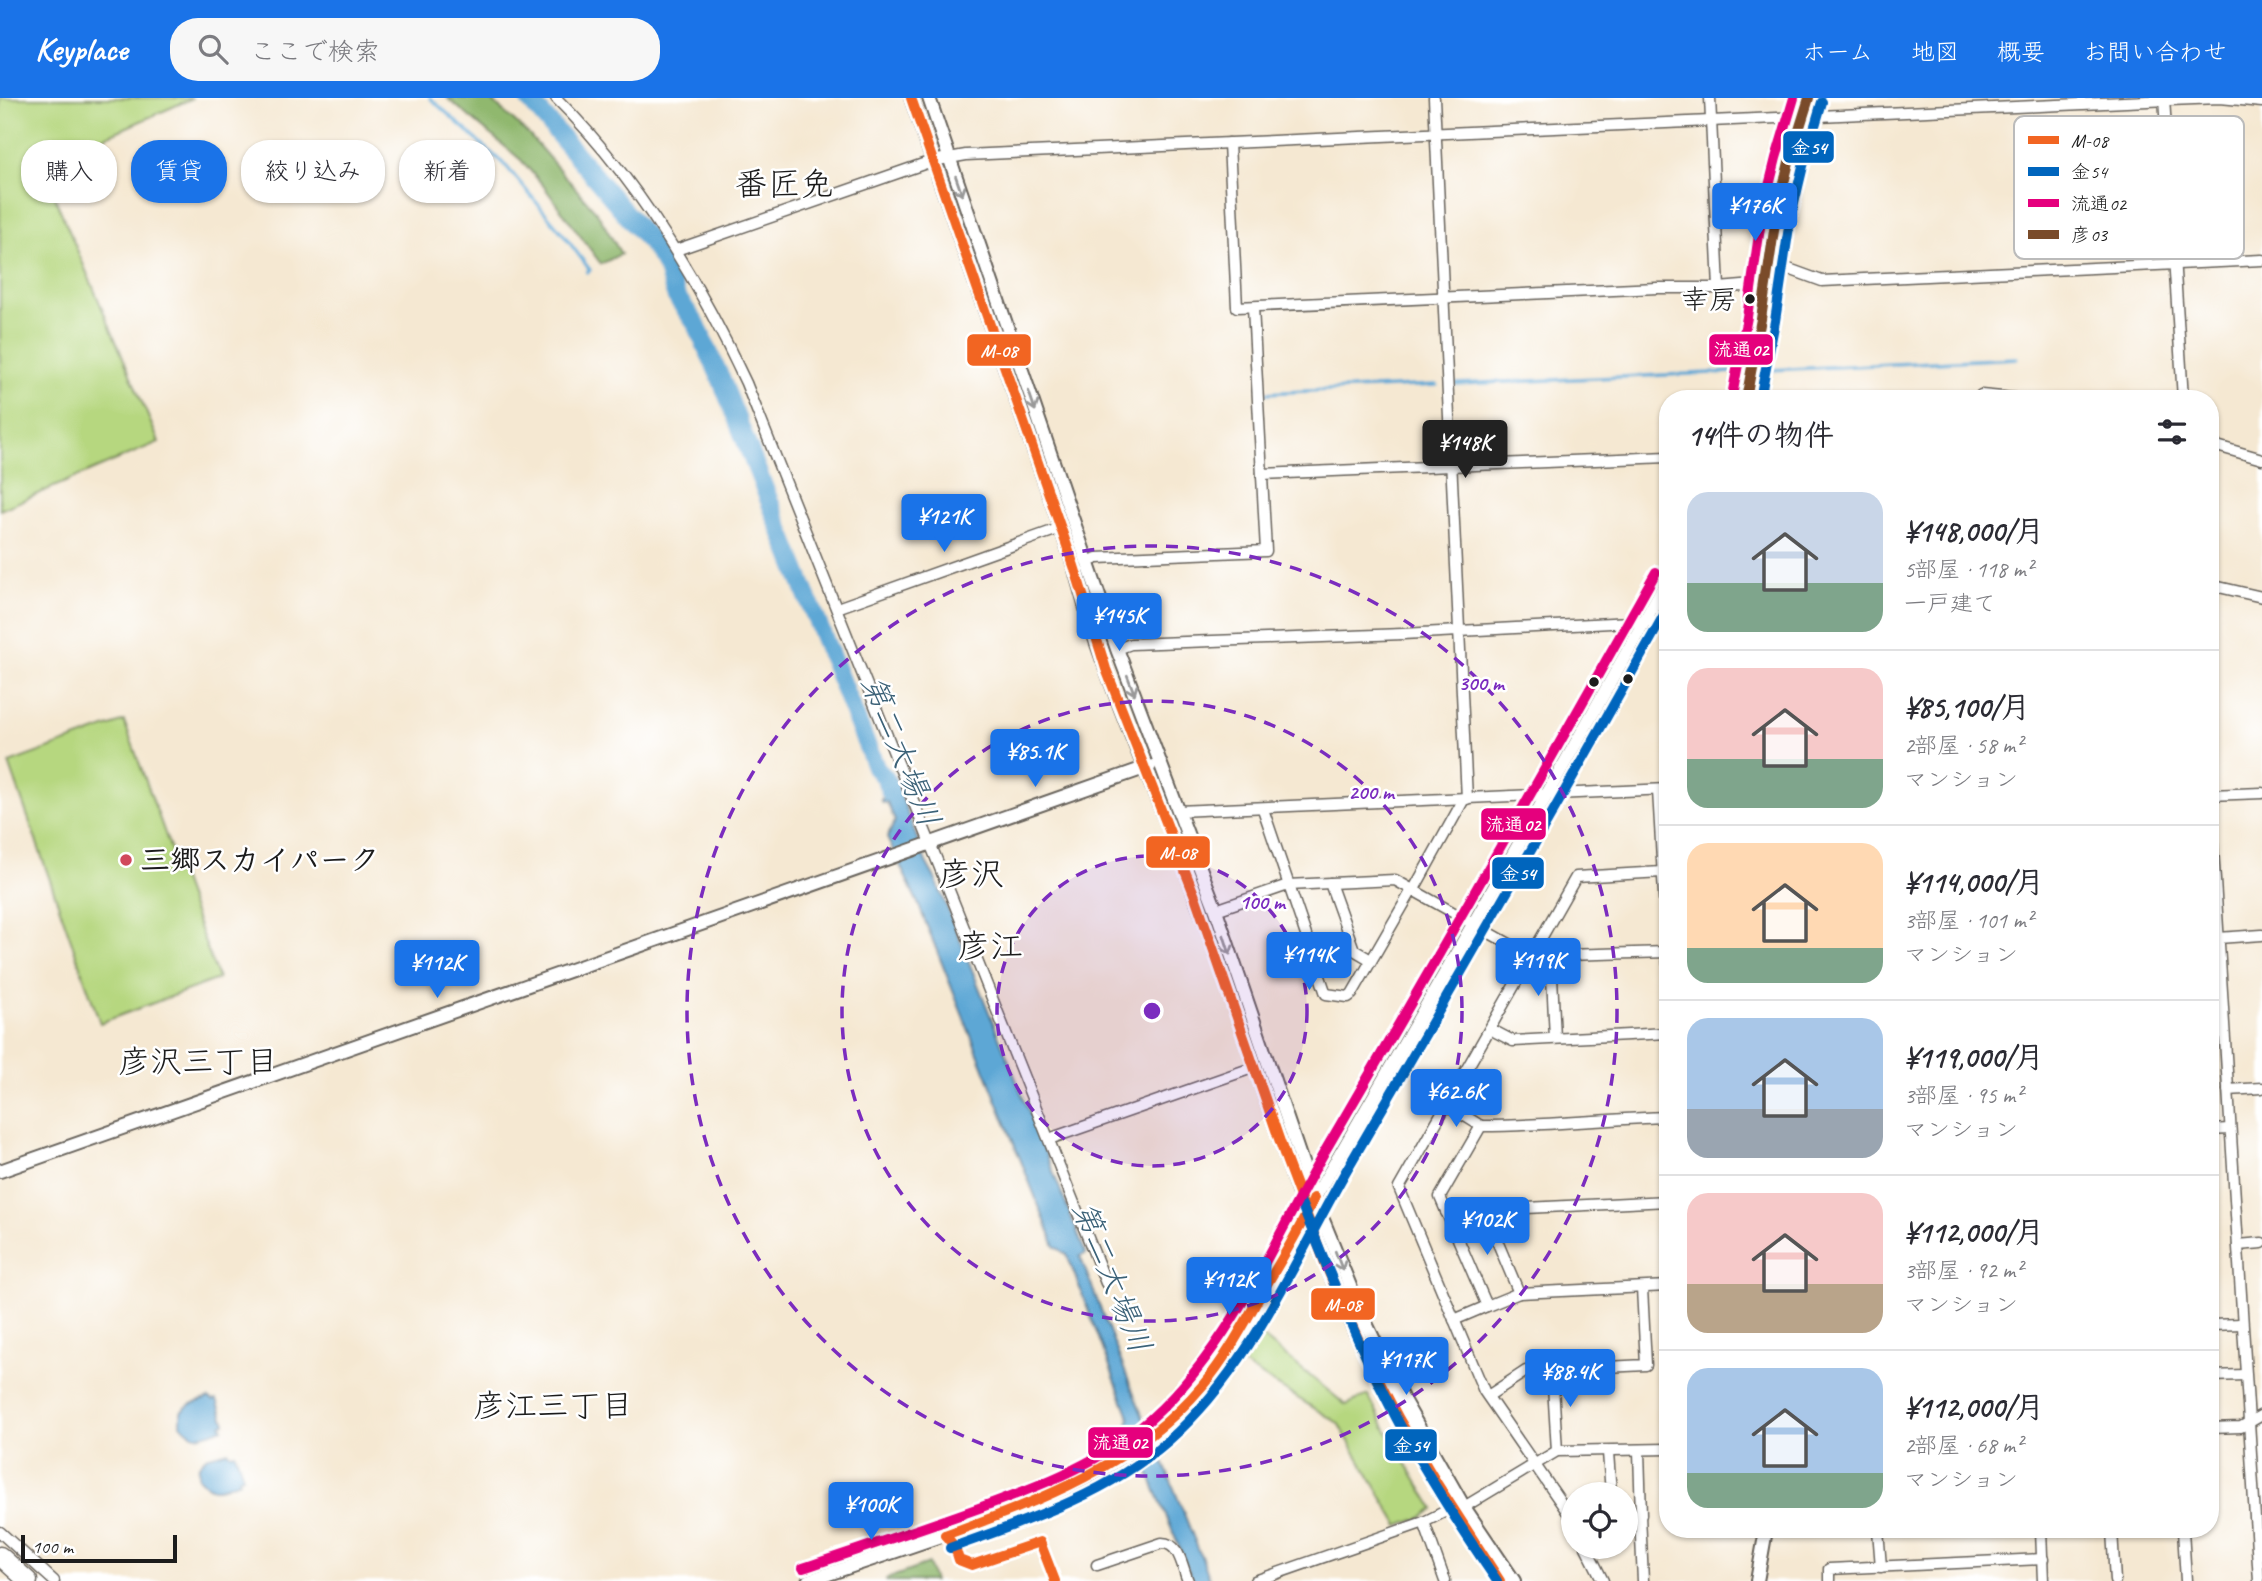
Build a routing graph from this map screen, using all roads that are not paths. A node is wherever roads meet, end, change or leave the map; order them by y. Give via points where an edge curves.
1 (556, 98) edge
2 (911, 98) edge
3 (929, 98) edge
4 (1434, 98) edge
5 (1710, 98) edge
6 (1809, 98) edge
7 (2168, 99) edge
8 (2262, 102) edge
9 (1803, 117) junction
10 (1711, 121) junction
11 (1435, 134) junction
12 (1229, 143) junction
13 (949, 158) junction
14 (932, 161) junction
15 (676, 250) junction
16 (2174, 259) edge
17 (2262, 260) edge
18 (2174, 265) junction
19 (1767, 277) junction
20 (1719, 288) junction
21 (1443, 298) junction
22 (1253, 307) junction
23 (1748, 390) edge
24 (2182, 390) edge
25 (2219, 447) edge
26 (1659, 457) edge
27 (2262, 460) edge
28 (1451, 466) junction
29 (1262, 474) junction
30 (1061, 528) junction
31 (1087, 562) junction
32 (2219, 587) edge
33 (1659, 595) edge
34 (2262, 597) edge
35 (837, 608) junction
36 (1659, 620) edge
37 (1644, 621) junction
38 (1459, 631) junction
39 (1117, 649) junction
40 (1160, 762) junction
41 (1144, 768) junction
42 (1659, 790) edge
43 (2262, 793) edge
44 (1545, 795) junction
45 (2219, 795) edge
46 (1466, 799) junction
47 (1263, 809) junction
48 (1178, 811) junction
49 (926, 845) junction
50 (1659, 872) edge
51 (1330, 883) junction
52 (1288, 885) junction
53 (1412, 890) junction
54 (1216, 910) junction
55 (1472, 924) junction
56 (2262, 934) edge
57 (2219, 938) edge
58 (1659, 952) edge
59 (2219, 953) edge
60 (1531, 956) junction
61 (1551, 956) junction
62 (1371, 960) junction
63 (1490, 1030) junction
64 (1659, 1033) edge
65 (1555, 1038) junction
66 (1255, 1067) junction
67 (2262, 1088) edge
68 (2228, 1090) junction
69 (1447, 1105) junction
70 (1659, 1117) edge
71 (1481, 1126) junction
72 (2230, 1129) junction
73 (2219, 1130) edge
74 (1049, 1139) junction
75 (0, 1171) edge
76 (1314, 1198) junction
77 (1659, 1200) edge
78 (1484, 1210) junction
79 (1446, 1212) junction
80 (1307, 1215) junction
81 (2262, 1243) edge
82 (2238, 1245) junction
83 (1106, 1283) dead end
84 (1659, 1286) edge
85 (1642, 1287) junction
86 (1519, 1293) junction
87 (1487, 1306) junction
88 (1454, 1320) junction
89 (2242, 1324) junction
90 (2219, 1325) edge
91 (1552, 1369) junction
92 (2245, 1375) junction
93 (2219, 1376) edge
94 (1488, 1396) junction
95 (2262, 1415) edge
96 (2249, 1424) junction
97 (2219, 1428) edge
98 (1659, 1450) edge
99 (1557, 1451) junction
100 (1608, 1451) junction
101 (1639, 1451) junction
102 (1534, 1464) junction
103 (1610, 1482) edge
104 (1561, 1503) edge
105 (1458, 1507) junction
106 (1640, 1515) joint
107 (1424, 1522) junction
108 (2259, 1528) edge
109 (0, 1532) edge
110 (1765, 1538) edge
111 (1879, 1538) edge
112 (2041, 1538) edge
113 (2112, 1538) edge
114 (2183, 1538) edge
115 (3, 1559) edge
116 (1592, 1559) edge
117 (2043, 1559) junction
118 (1097, 1565) dead end
119 (1881, 1567) junction
120 (831, 1577) edge
121 (1270, 1578) edge
122 (28, 1581) edge
123 (54, 1581) edge
124 (808, 1581) edge
125 (1188, 1581) edge
126 (1255, 1581) edge
127 (1445, 1581) edge
128 (1500, 1581) edge
129 (1514, 1581) edge
130 (1603, 1581) edge
131 (1643, 1581) edge
132 (1757, 1581) edge
133 (1829, 1581) edge
134 (2043, 1581) edge
135 (2115, 1581) edge
136 (2186, 1581) edge
137 (2259, 1581) edge

1 - 15 street via 604,150
2 - 14 street
3 - 13 street
4 - 11 street
5 - 10 street
6 - 9 street
7 - 8 street
7 - 9 street
9 - 10 street
9 - 19 street via 1776,217
10 - 11 street
10 - 20 street
11 - 12 street
11 - 21 street
12 - 13 street
12 - 22 street via 1237,307
13 - 14 street
13 -> 31 street
14 - 15 street
14 - 30 street
15 - 35 street via 746,383
16 - 18 street
17 - 18 street
18 - 19 street via 1822,281 1789,269
18 - 24 street
19 - 20 street
19 - 23 street
20 - 21 street
21 - 22 street
21 - 28 street
22 - 29 street
25 - 27 street
26 - 28 street
28 - 29 street
28 - 38 street
29 - 31 street via 1266,551
30 - 35 street
30 - 41 street via 1094,636
31 - 39 street
32 - 34 street
33 - 37 street
35 - 49 street
36 - 37 street
37 - 38 street
37 - 44 street
38 - 39 street via 1131,644
38 - 46 street
39 -> 40 street
40 - 41 street
40 - 48 street
41 - 49 street
41 - 66 street
42 - 44 street
43 - 45 street
44 - 46 street
44 - 55 street
46 - 47 street
46 - 53 street
47 - 48 street
47 - 52 street
48 - 54 street
49 - 74 street
49 - 75 street
50 - 60 street via 1576,877
51 - 52 street
51 - 53 street via 1395,880
51 - 62 street via 1354,950
52 - 54 street
52 - 62 street via 1326,994 1352,994
53 - 55 street
53 - 62 street
54 -> 76 street
55 - 60 street
55 - 76 street
56 - 57 street
58 - 61 street
59 - 68 street
60 - 61 street
60 - 63 street
61 - 65 street
63 - 65 street via 1513,1041
63 - 69 street
64 - 65 street
66 - 74 street
66 - 80 street
67 - 68 street
68 - 72 street
69 - 71 street
69 - 88 street via 1399,1190
70 - 71 street
71 - 79 street via 1440,1197
72 - 73 street
72 - 82 street
74 - 83 street
76 - 80 street
76 -> 105 street via 1361,1313
77 - 78 street
78 - 79 street
78 - 86 street
79 - 87 street
80 - 105 street via 1391,1404
80 - 120 street via 1231,1346 1201,1387 1163,1426 1121,1459 1035,1502
81 - 82 street
82 - 89 street
84 - 85 street
85 - 86 street
85 - 91 street via 1646,1365
86 - 87 street
87 - 88 street
88 - 94 street
89 - 90 street
89 - 92 street
91 - 94 street via 1526,1371
91 - 99 street
92 - 93 street
92 - 96 street
94 - 102 street
95 - 96 street
96 - 97 street
96 - 108 street
98 - 101 street
99 - 100 street
99 - 102 street
100 - 101 street
100 - 103 street
101 - 106 street
102 - 104 street
102 - 105 street
105 - 107 street
105 - 128 street
105 - 129 street
106 - 131 street
107 - 121 street
107 - 127 street
108 - 137 street
109 - 123 street
110 - 132 street
111 - 119 street
112 - 117 street
113 - 135 street
114 - 136 street
115 - 122 highway
116 - 130 street
117 - 119 street
117 - 134 street
118 - 125 street via 1169,1543
119 - 133 street via 1829,1569
120 - 124 street
121 - 126 street

